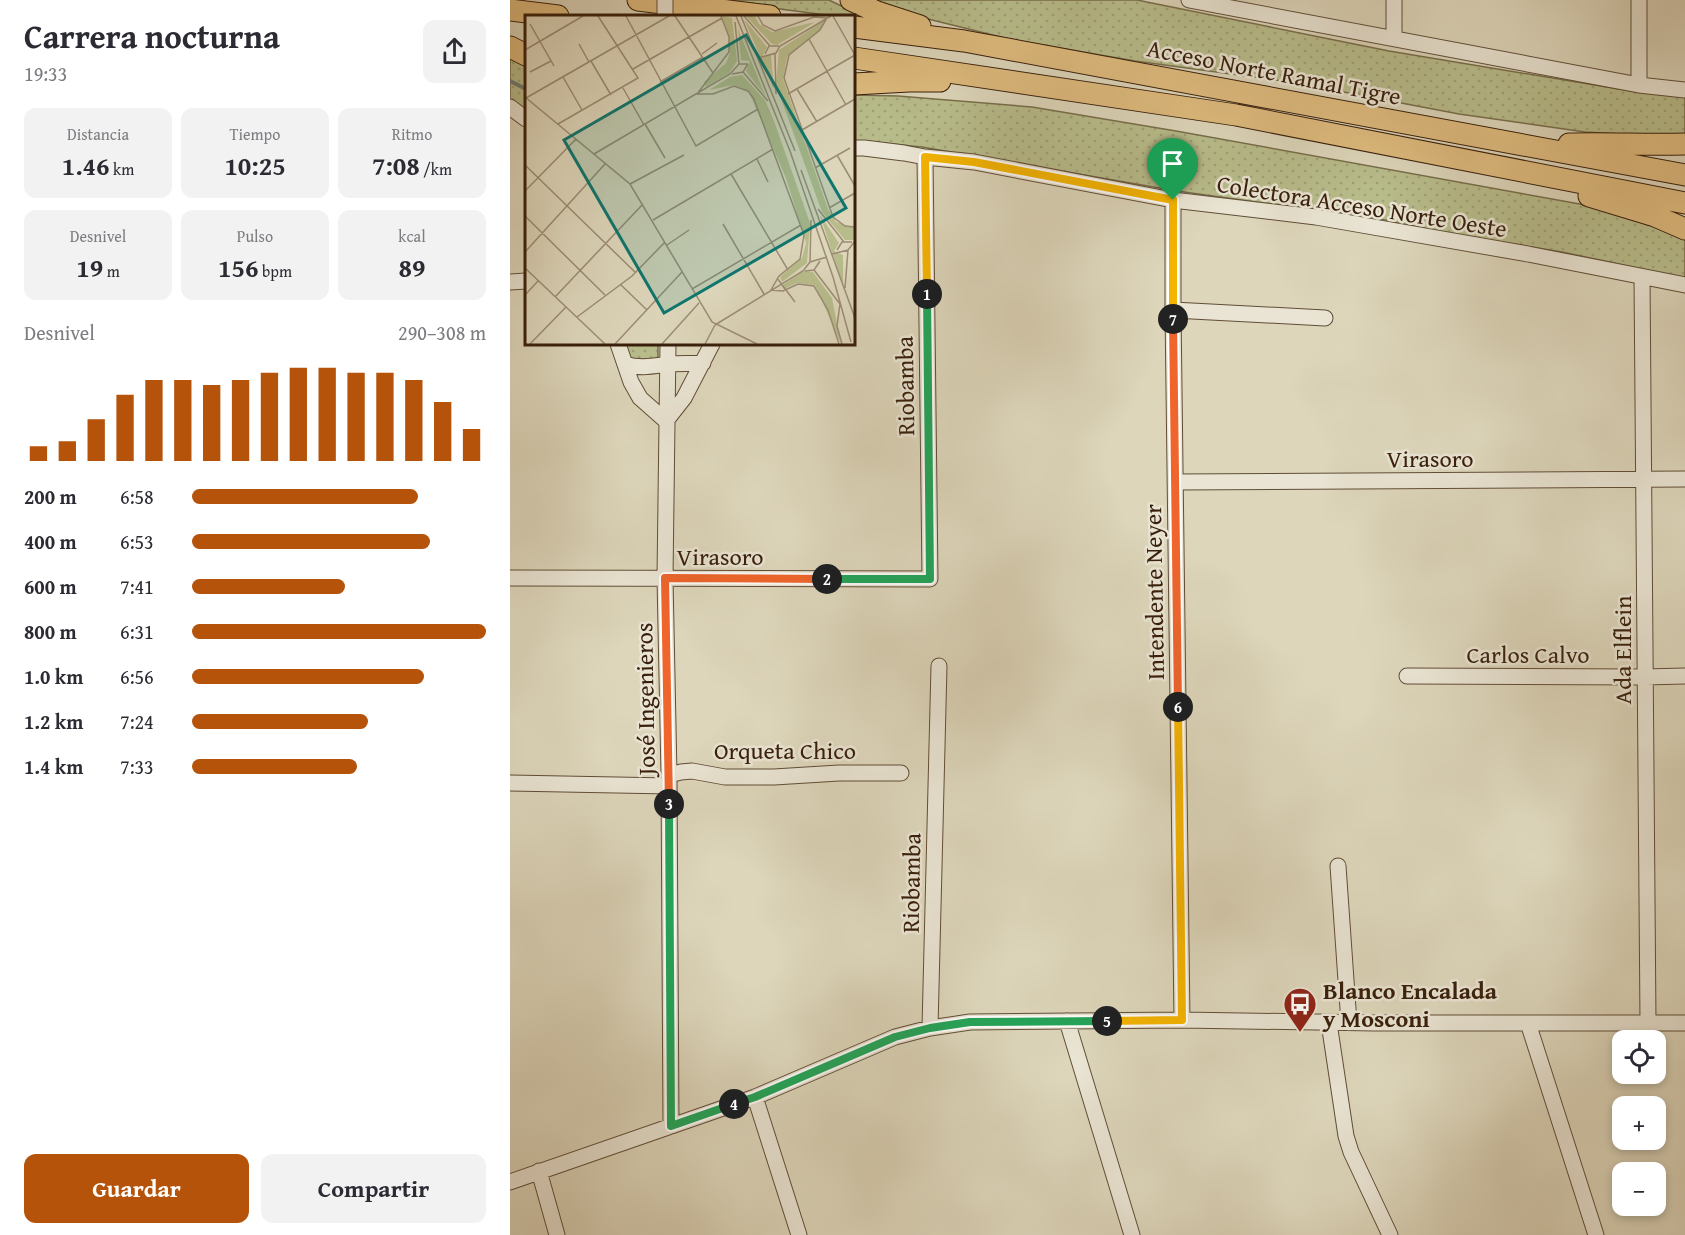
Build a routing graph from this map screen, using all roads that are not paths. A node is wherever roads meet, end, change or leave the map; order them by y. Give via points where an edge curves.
1 (638, 0) edge
2 (851, 0) edge
3 (1189, 0) edge
4 (1394, 0) edge
5 (1639, 0) edge
6 (510, 10) edge
7 (550, 15) edge
8 (762, 15) edge
9 (855, 27) edge
10 (1394, 38) junction
11 (964, 41) junction
12 (510, 47) edge
13 (525, 54) edge
14 (855, 58) edge
15 (1013, 81) junction
16 (855, 84) edge
17 (1639, 85) junction
18 (1685, 90) edge
19 (510, 107) edge
20 (525, 118) edge
21 (1685, 144) edge
22 (1527, 145) junction
23 (855, 148) edge
24 (925, 157) junction
25 (1474, 161) junction
26 (1685, 175) edge
27 (1173, 200) junction
28 (1685, 203) edge
29 (1685, 229) edge
30 (1642, 277) junction
31 (525, 281) edge
32 (510, 282) edge
33 (1685, 285) edge
34 (1173, 310) junction
35 (1325, 318) dead end
36 (618, 345) edge
37 (668, 345) edge
38 (712, 345) edge
39 (703, 363) junction
40 (625, 364) junction
41 (668, 364) junction
42 (666, 421) junction
43 (1644, 479) junction
44 (1685, 479) edge
45 (1175, 482) junction
46 (510, 578) edge
47 (665, 578) junction
48 (930, 579) joint
49 (939, 666) dead end
50 (1407, 676) dead end
51 (1685, 676) edge
52 (1644, 677) junction
53 (901, 773) dead end
54 (669, 781) junction
55 (510, 783) edge
56 (1338, 866) dead end
57 (1182, 1020) junction
58 (1067, 1022) junction
59 (1648, 1022) junction
60 (1329, 1023) junction
61 (1349, 1023) junction
62 (1528, 1023) junction
63 (1685, 1023) edge
64 (930, 1028) junction
65 (755, 1097) junction
66 (671, 1126) junction
67 (539, 1171) junction
68 (510, 1182) edge
69 (557, 1235) edge
70 (799, 1235) edge
71 (1132, 1235) edge
72 (1390, 1235) edge
73 (1596, 1235) edge

1 - 8 highway
2 - 11 highway
3 - 10 street
4 - 10 street
5 - 17 street
6 - 7 highway
9 - 11 highway, Acceso Norte Ramal Tigre
10 - 17 street
11 - 22 highway, Acceso Norte Ramal Tigre
12 - 13 highway
14 - 15 highway, Acceso Norte Ramal Tigre
15 - 16 highway
15 - 25 highway, Acceso Norte Ramal Tigre via 1236,115
17 - 18 street
19 - 20 street
21 - 22 highway
22 - 26 highway, Acceso Norte Ramal Tigre
23 - 24 street, Colectora Acceso Norte Oeste
24 - 27 street, Colectora Acceso Norte Oeste via 974,162
24 - 48 street, Riobamba
25 - 28 highway, Acceso Norte Ramal Tigre
25 - 29 highway via 1655,216
27 - 30 street, Colectora Acceso Norte Oeste via 1316,217
27 - 34 street, Intendente Neyer
30 - 33 street, Colectora Acceso Norte Oeste
30 - 43 street, Ada Elflein
31 - 32 street
34 - 35 street
34 - 45 street, Intendente Neyer
36 - 40 street
37 - 41 street, José Ingenieros
38 - 39 street
39 - 41 street
39 - 42 street
40 - 41 street via 646,368
40 - 42 street via 640,398
41 - 42 street, José Ingenieros
42 - 47 street, José Ingenieros
43 - 44 street, Virasoro
43 - 45 street, Virasoro
43 - 52 street, Ada Elflein
45 - 57 street, Intendente Neyer
46 - 47 street, Virasoro
47 - 48 street, Virasoro
47 - 54 street, José Ingenieros
49 - 64 street, Riobamba
50 - 52 street, Carlos Calvo
51 - 52 street, Carlos Calvo
52 - 59 street, Ada Elflein
53 - 54 street, Orqueta Chico via 725,777 692,771 681,772
54 - 55 street, Orqueta Chico
54 - 66 street, José Ingenieros
56 - 61 street
57 - 58 street
57 - 60 street
58 - 64 street via 970,1022
58 - 71 street
59 - 62 street
59 - 63 street
60 - 61 street
60 - 72 street via 1346,1136
61 - 62 street
62 - 73 street
64 - 65 street via 895,1037
65 - 66 street
65 - 70 street
66 - 67 street
67 - 68 street
67 - 69 street

